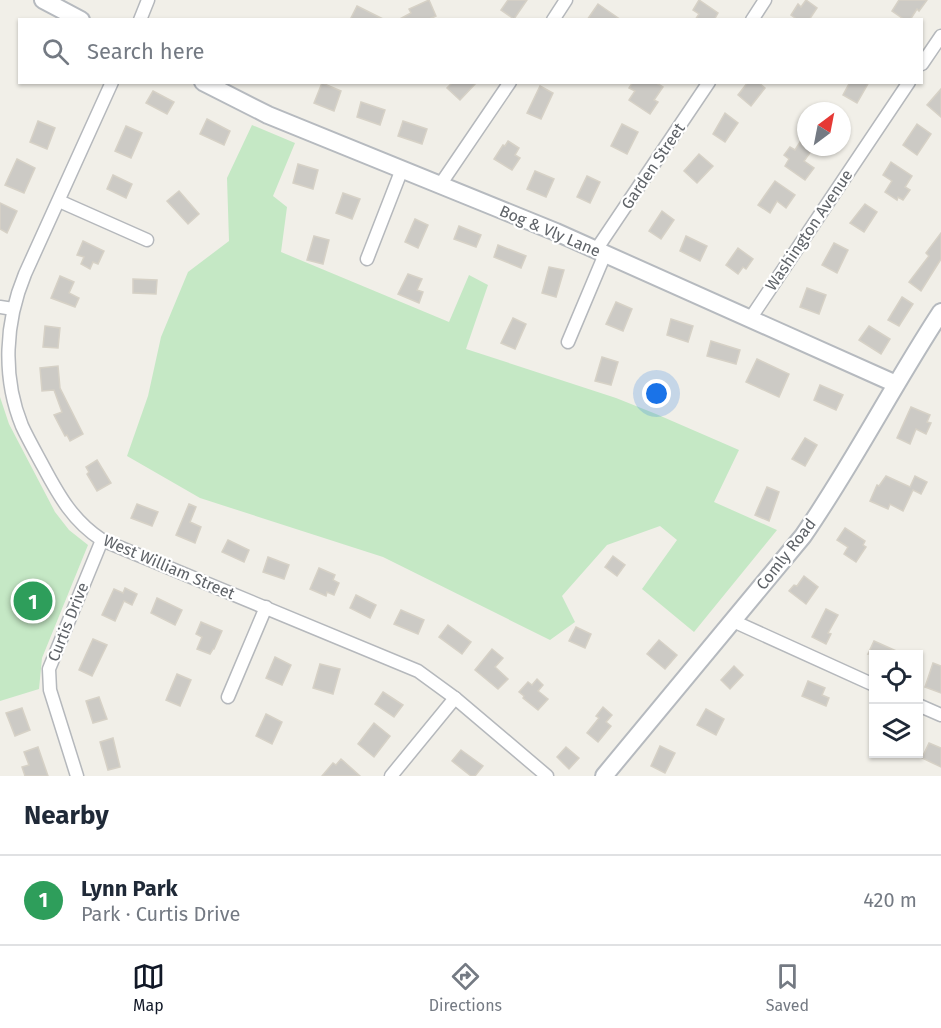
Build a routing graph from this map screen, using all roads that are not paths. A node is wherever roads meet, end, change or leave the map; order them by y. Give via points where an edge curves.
1 (43, 0) edge
2 (148, 0) edge
3 (566, 0) edge
4 (765, 0) edge
5 (77, 18) edge
6 (141, 18) edge
7 (554, 18) edge
8 (753, 18) edge
9 (941, 36) edge
10 (923, 61) edge
11 (111, 84) edge
12 (207, 84) edge
13 (509, 84) edge
14 (708, 84) edge
15 (908, 84) edge
16 (402, 169) junction
17 (440, 185) junction
18 (59, 201) junction
19 (147, 240) dead end
20 (601, 252) junction
21 (367, 259) dead end
22 (0, 306) edge
23 (13, 309) junction
24 (941, 314) edge
25 (750, 319) junction
26 (568, 342) dead end
27 (896, 384) junction
28 (102, 540) junction
29 (266, 607) junction
30 (733, 621) junction
31 (869, 683) edge
32 (228, 698) dead end
33 (455, 698) junction
34 (923, 707) edge
35 (941, 715) edge
36 (77, 776) edge
37 (391, 776) edge
38 (547, 776) edge
39 (604, 776) edge

1 - 5 street
2 - 6 street
3 - 7 street
4 - 8 street
9 - 10 street
11 - 18 street, West William Street
12 - 16 street, Bog & Vly Lane via 268,115
13 - 17 street
14 - 20 street, Garden Street
15 - 25 street, Washington Avenue
16 - 17 street, Bog & Vly Lane
16 - 21 street
17 - 20 street, Bog & Vly Lane
18 - 19 street
18 - 23 street, West William Street
20 - 25 street, Bog & Vly Lane
20 - 26 street, Garden Street
22 - 23 street
23 - 28 street, West William Street via 8,364 22,426 70,512
24 - 27 street, Comly Road
25 - 27 street, Bog & Vly Lane
27 - 30 street, Comly Road via 825,505
28 - 29 street, West William Street
28 - 36 street, Curtis Drive via 50,669 50,690
29 - 32 street
29 - 33 street, West William Street via 398,661
30 - 31 street
30 - 39 street, Comly Road
33 - 37 street
33 - 38 street, West William Street
34 - 35 street

